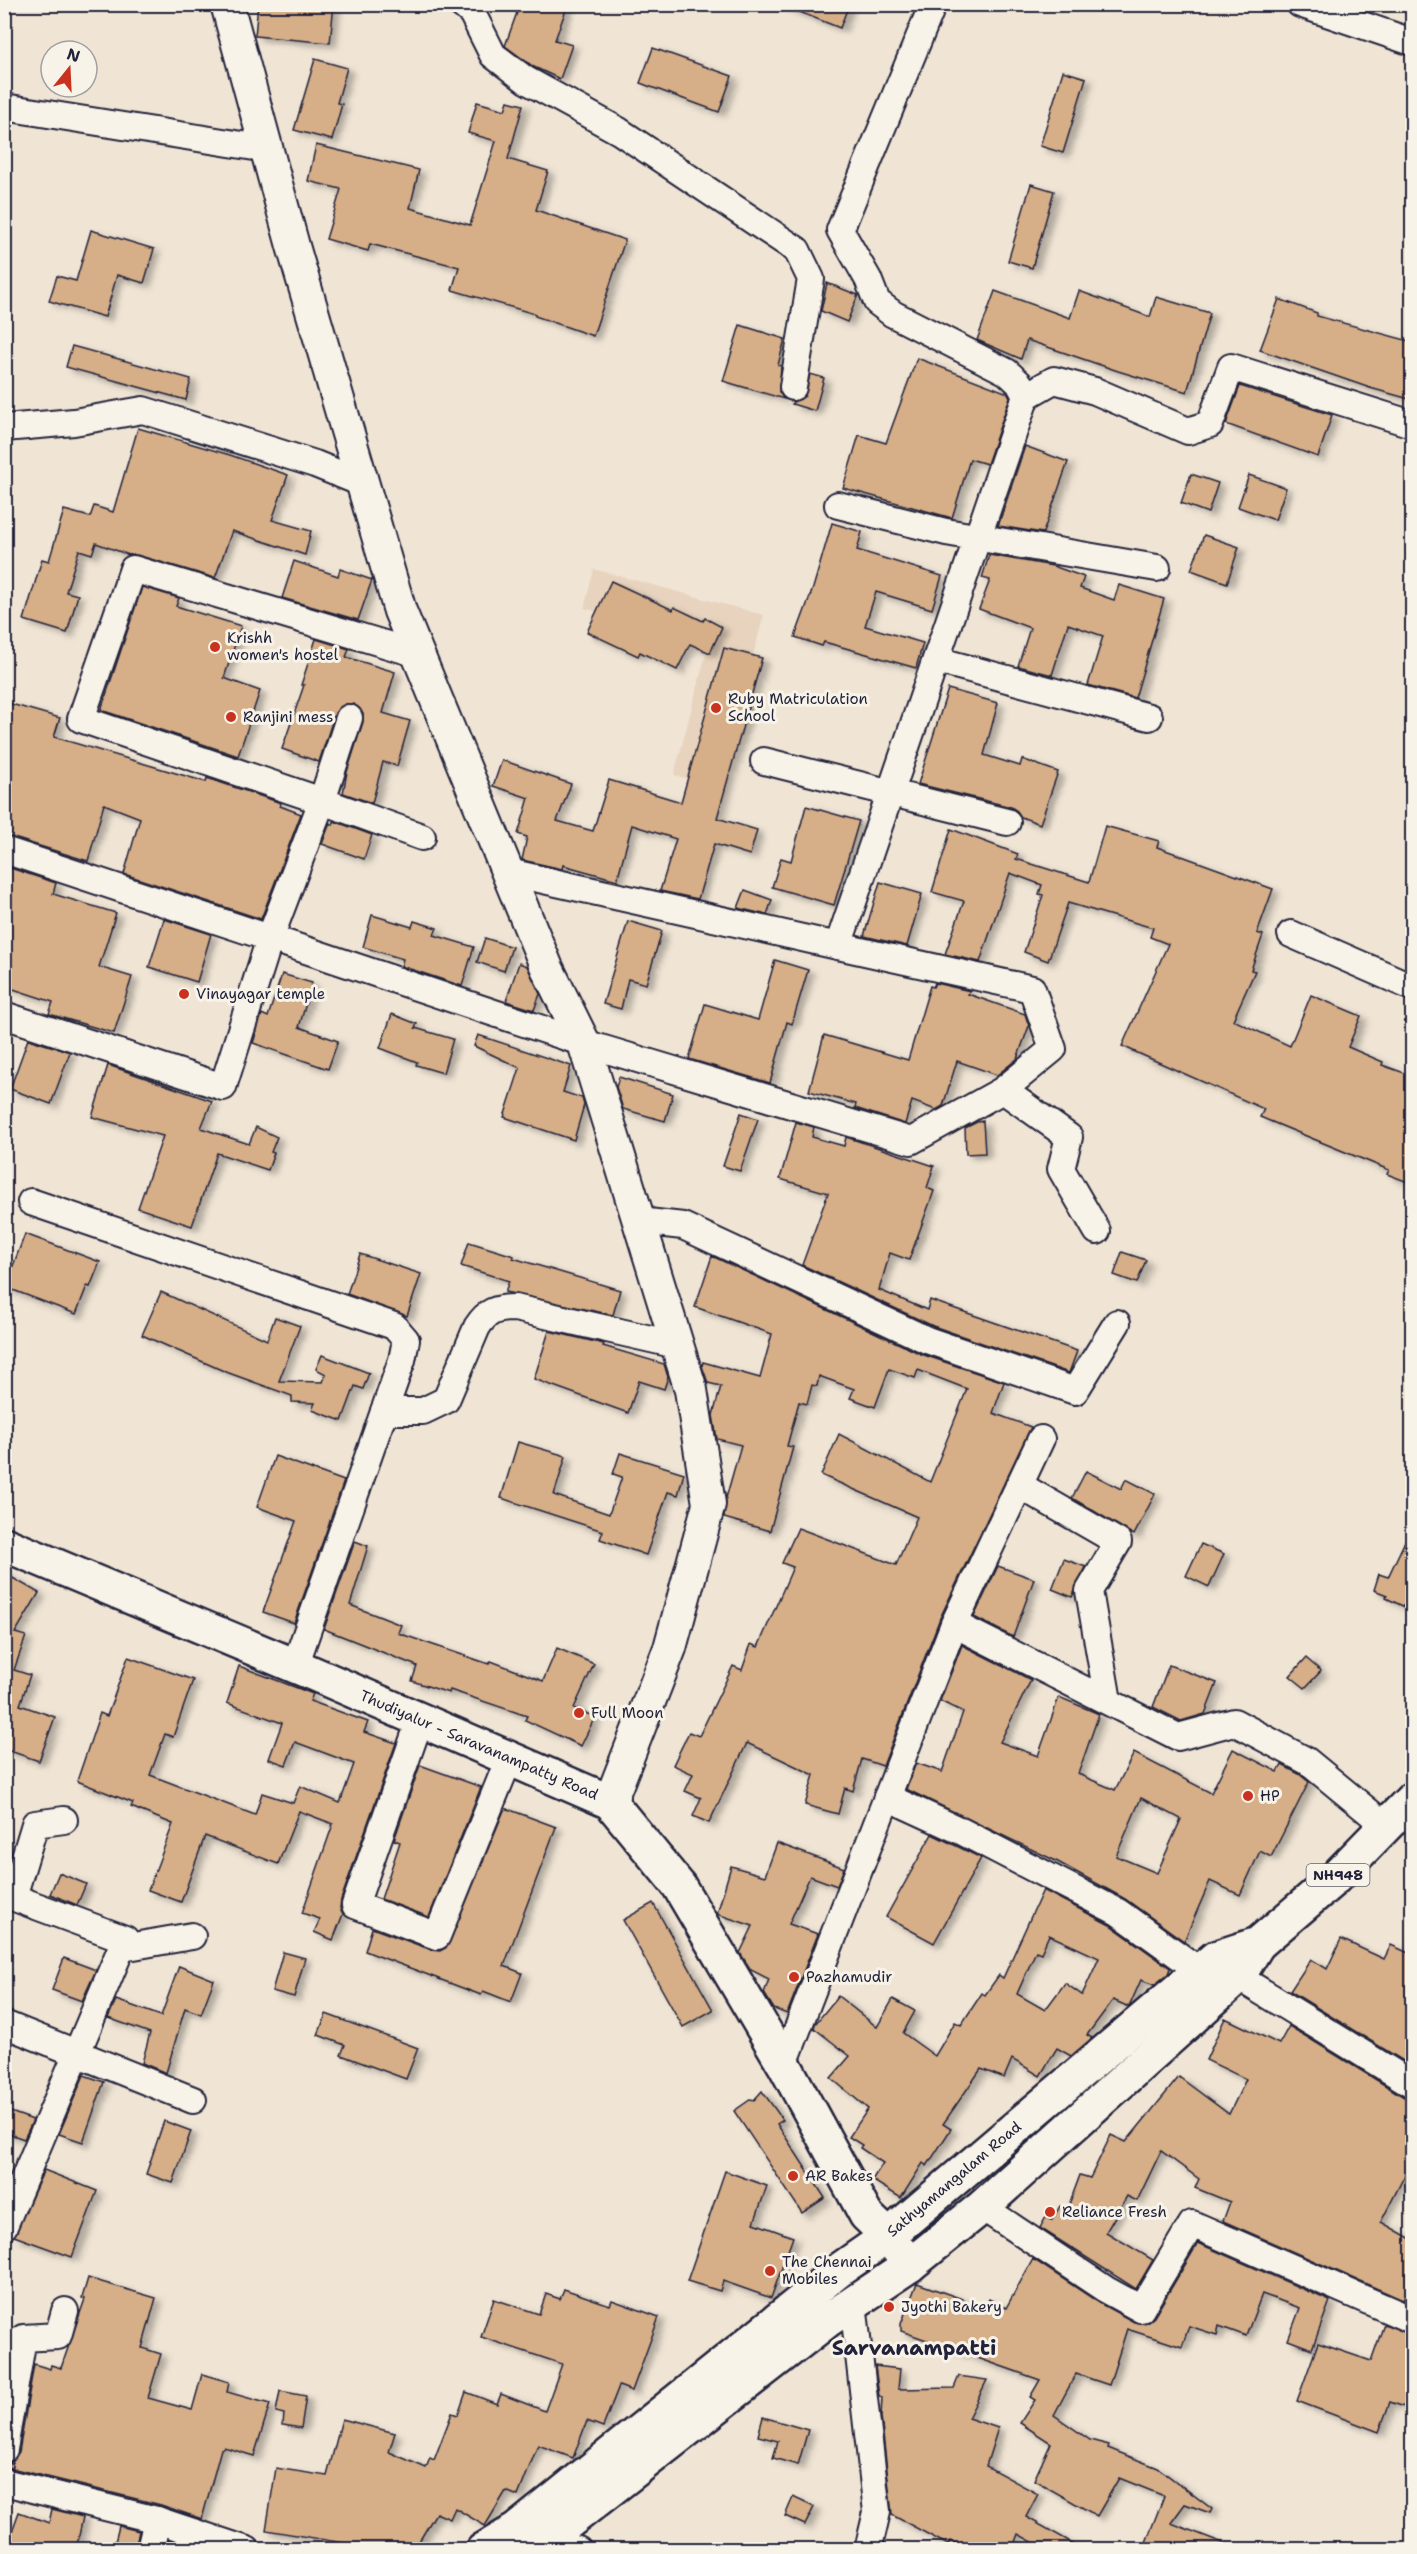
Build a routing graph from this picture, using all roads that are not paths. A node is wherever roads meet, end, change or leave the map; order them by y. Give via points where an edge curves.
1 (227, 4) edge
2 (461, 4) edge
3 (933, 4) edge
4 (1300, 4) edge
5 (1413, 42) edge
6 (4, 107) edge
7 (267, 149) junction
8 (793, 387) dead end
9 (1023, 389) junction
10 (1413, 424) edge
11 (4, 429) edge
12 (362, 483) junction
13 (838, 505) dead end
14 (977, 537) junction
15 (1157, 568) dead end
16 (418, 654) junction
17 (936, 660) junction
18 (1149, 717) dead end
19 (349, 718) dead end
20 (764, 760) dead end
21 (890, 794) junction
22 (322, 801) junction
23 (1006, 822) dead end
24 (422, 837) dead end
25 (4, 850) edge
26 (508, 872) junction
27 (1291, 934) dead end
28 (270, 938) junction
29 (838, 946) junction
30 (1413, 987) edge
31 (4, 1015) edge
32 (584, 1043) junction
33 (1002, 1090) junction
34 (31, 1202) dead end
35 (639, 1221) junction
36 (1097, 1231) dead end
37 (1117, 1323) dead end
38 (677, 1345) junction
39 (384, 1411) junction
40 (1041, 1439) dead end
41 (1019, 1485) junction
42 (4, 1544) edge
43 (954, 1624) junction
44 (295, 1666) junction
45 (1108, 1701) junction
46 (420, 1720) junction
47 (509, 1759) junction
48 (887, 1797) junction
49 (1413, 1799) edge
50 (610, 1802) junction
51 (64, 1820) dead end
52 (1386, 1826) junction
53 (9, 1896) edge
54 (192, 1936) dead end
55 (122, 1948) junction
56 (1218, 1968) junction
57 (4, 2024) edge
58 (76, 2055) junction
59 (784, 2064) junction
60 (1413, 2084) edge
61 (194, 2100) dead end
62 (982, 2207) junction
63 (4, 2226) edge
64 (888, 2236) junction
65 (910, 2265) junction
66 (853, 2303) junction
67 (65, 2311) dead end
68 (1413, 2320) edge
69 (4, 2449) edge
70 (4, 2482) edge
71 (157, 2520) junction
72 (540, 2545) edge
73 (150, 2550) edge
74 (247, 2550) edge
75 (483, 2550) edge
76 (578, 2550) edge
77 (868, 2550) edge

1 - 7 street
2 - 8 street via 472,13 493,55 526,80 619,131 797,250 812,279
3 - 9 street via 840,230 877,302 892,314 987,361
4 - 5 street
6 - 7 street
7 - 12 street
9 - 10 street via 1054,380 1095,391 1188,431 1210,424 1231,367
9 - 14 street
11 - 12 street via 143,410 315,464
12 - 16 street via 400,611
13 - 14 street
14 - 15 street
14 - 17 street
16 - 22 street via 133,569 81,718
16 - 26 street
17 - 18 street
17 - 21 street
19 - 22 street
20 - 21 street
21 - 23 street
21 - 29 street
22 - 24 street
22 - 28 street
25 - 28 street
26 - 29 street
26 - 32 street via 547,968
27 - 30 street
28 - 31 street via 223,1087
28 - 32 street
29 - 33 street via 1032,989 1053,1049
32 - 33 street via 911,1141
32 - 35 street
33 - 36 street via 1069,1137 1061,1169
34 - 39 street via 394,1326 406,1340
35 - 37 street via 683,1226 927,1340 1075,1391
35 - 38 street
38 - 39 street via 515,1308 497,1308 483,1317 477,1327 446,1400 423,1412
38 - 50 street via 691,1390 709,1504 670,1648
39 - 44 street
40 - 41 street
41 - 43 street
41 - 45 street via 1118,1542 1089,1591
42 - 44 main road, Thudiyalur - Saravanampatty Road
43 - 45 street
43 - 48 street
44 - 46 main road, Thudiyalur - Saravanampatty Road
45 - 52 street via 1178,1737 1234,1722 1307,1761
46 - 47 main road, Thudiyalur - Saravanampatty Road
46 - 47 street via 355,1905 437,1936
47 - 50 main road, Thudiyalur - Saravanampatty Road
48 - 56 street via 1118,1912
48 - 59 street
49 - 52 main road, Sathyamangalam Road / NH948
50 - 59 main road, Thudiyalur - Saravanampatty Road via 679,1886
51 - 53 street via 35,1824
52 - 56 main road, Sathyamangalam Road / NH948 via 1334,1879 1257,1944
53 - 55 street via 125,1939
54 - 55 street
55 - 58 street
56 - 60 street
56 - 62 main road, NH948
56 - 64 main road, Sathyamangalam Road / NH948
57 - 58 street
58 - 61 street
58 - 63 street
59 - 64 main road, Thudiyalur - Saravanampatty Road via 866,2215
62 - 65 main road, NH948
62 - 68 street via 1141,2309 1192,2224
64 - 65 main road, Thudiyalur - Saravanampatty Road
64 - 75 main road, Sathyamangalam Road / NH948 via 842,2268 516,2530
65 - 66 main road, NH948
66 - 72 main road, NH948
66 - 77 street via 877,2512
67 - 69 street via 58,2336 23,2338
70 - 71 street
71 - 73 street
71 - 74 street
72 - 76 street

